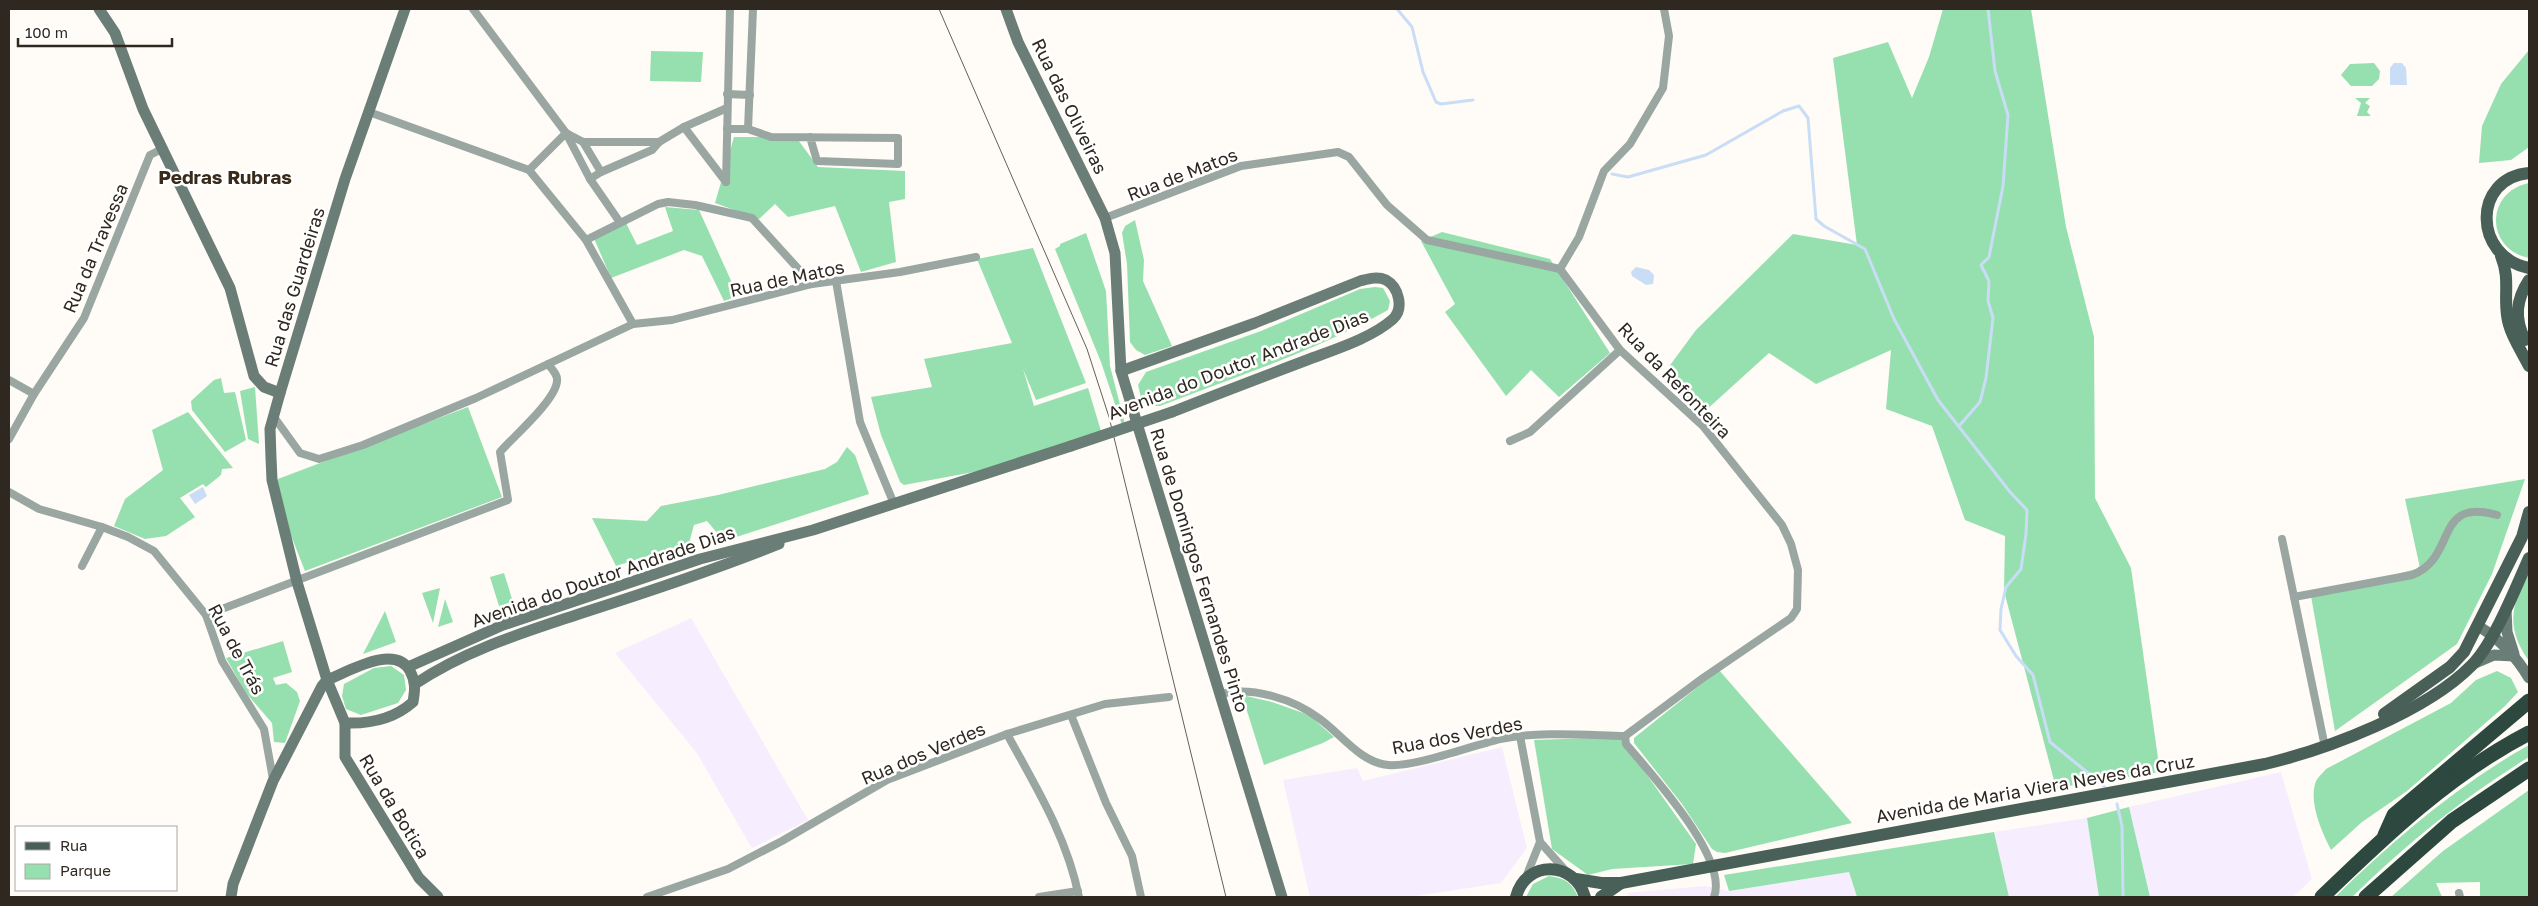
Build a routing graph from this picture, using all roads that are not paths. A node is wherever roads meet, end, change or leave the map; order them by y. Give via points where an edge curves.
1 (99, 9) edge
2 (406, 9) edge
3 (473, 9) edge
4 (730, 9) edge
5 (753, 9) edge
6 (1006, 9) edge
7 (1664, 9) edge
8 (726, 94) junction
9 (750, 94) junction
10 (726, 108) junction
11 (369, 112) junction
12 (684, 127) junction
13 (727, 128) junction
14 (748, 129) junction
15 (566, 133) junction
16 (810, 137) junction
17 (583, 142) junction
18 (659, 142) junction
19 (162, 149) junction
20 (529, 170) junction
21 (601, 172) junction
22 (2528, 172) edge
23 (590, 179) junction
24 (1105, 218) junction
25 (619, 221) junction
26 (586, 240) junction
27 (2501, 256) junction
28 (976, 257) dead end
29 (2529, 268) edge
30 (1560, 269) junction
31 (2529, 280) edge
32 (836, 281) junction
33 (812, 284) junction
34 (633, 324) junction
35 (1620, 350) junction
36 (2529, 350) edge
37 (548, 364) junction
38 (2529, 366) edge
39 (1122, 371) junction
40 (9, 380) edge
41 (280, 392) junction
42 (34, 394) junction
43 (274, 417) junction
44 (9, 439) edge
45 (1510, 441) dead end
46 (9, 492) edge
47 (894, 504) junction
48 (2529, 512) edge
49 (2497, 515) dead end
50 (102, 527) junction
51 (813, 530) junction
52 (2282, 539) dead end
53 (2529, 558) edge
54 (82, 566) dead end
55 (297, 582) junction
56 (2294, 597) junction
57 (2506, 608) junction
58 (206, 616) junction
59 (2478, 626) junction
60 (2492, 635) junction
61 (2514, 656) junction
62 (2474, 664) junction
63 (408, 667) junction
64 (2529, 678) edge
65 (327, 680) junction
66 (415, 684) junction
67 (1220, 694) junction
68 (1169, 697) dead end
69 (2529, 701) edge
70 (1071, 715) junction
71 (345, 723) junction
72 (2360, 732) junction
73 (2529, 733) edge
74 (1007, 734) junction
75 (1520, 736) junction
76 (1625, 736) junction
77 (2325, 747) junction
78 (2529, 769) edge
79 (273, 781) junction
80 (2384, 838) junction
81 (1540, 842) junction
82 (1712, 865) junction
83 (1572, 875) junction
84 (1621, 883) junction
85 (1518, 891) edge
86 (1078, 894) edge
87 (231, 897) edge
88 (438, 897) edge
89 (647, 897) edge
90 (1039, 897) edge
91 (1140, 897) edge
92 (1282, 897) edge
93 (1585, 897) edge
94 (1602, 897) edge
95 (1714, 897) edge
96 (2322, 897) edge
97 (2366, 897) edge

1 - 19 main road via 115,33
2 - 11 main road, Rua das Guardeiras
3 - 15 street
4 - 8 street
5 - 9 street
6 - 24 main road, Rua das Oliveiras via 1018,42
7 - 30 street via 1669,36 1663,88 1630,144 1604,171 1579,237
8 - 9 street
8 - 10 street
9 - 14 street
10 - 12 street
10 - 13 street
11 - 20 street
11 - 41 main road, Rua das Guardeiras via 345,179
12 - 13 street via 726,182
12 - 18 street
13 - 14 street
14 - 16 street via 771,137
15 - 17 street
15 - 20 street
15 - 23 street
16 - 16 street via 898,138 898,164 818,161
17 - 18 street
17 - 21 street
18 - 21 street via 652,150
19 - 41 main road via 230,288 254,376 264,387
19 - 42 street, Rua da Travessa via 150,155 84,318
20 - 26 street
21 - 23 street
22 - 27 main road via 2503,184 2493,195 2488,208 2486,223 2489,237
23 - 25 street
24 - 30 street, Rua de Matos via 1241,166 1338,152 1350,157 1386,205 1427,240
24 - 39 main road, Rua de Domingos Fernandes Pinto via 1115,254
25 - 26 street
25 - 33 street via 668,202 752,218
26 - 34 street
27 - 29 main road
27 - 38 main road via 2508,278 2506,304 2509,326
28 - 32 street, Rua de Matos
30 - 35 street, Rua da Refonteira
31 - 36 main road via 2518,302 2517,316
32 - 33 street, Rua de Matos
32 - 47 street via 860,422
33 - 34 street, Rua de Matos via 672,320
34 - 37 street, Rua de Matos
35 - 45 street via 1530,432
35 - 76 street, Rua da Refonteira via 1711,434 1782,525 1798,570 1797,609 1791,618
37 - 43 street, Rua de Matos via 363,445 319,459 300,453
37 - 55 street via 557,381 551,396 500,452 508,500
39 - 47 main road, Avenida do Doutor Andrade Dias, bridge via 1360,281 1372,278 1385,280 1399,300 1394,318 1338,348 1172,412
39 - 67 main road, Rua de Domingos Fernandes Pinto
40 - 42 street
41 - 43 main road, Rua das Guardeiras
42 - 44 street, Rua da Travessa
43 - 55 main road, Rua das Guardeiras via 270,430 272,480
46 - 50 street, Rua de Trás via 39,509
47 - 51 main road, Avenida do Doutor Andrade Dias
48 - 59 main road, Avenida de Maria Viera Neves da Cruz via 2522,537
49 - 56 street via 2479,510 2466,512 2453,521 2425,570
50 - 54 street
50 - 58 street, Rua de Trás via 154,551
51 - 63 main road, Avenida do Doutor Andrade Dias via 723,551 513,622
51 - 66 main road, Avenida do Doutor Andrade Dias via 718,568 507,638 432,672
52 - 56 street
53 - 57 main road, Avenida de Maria Viera Neves da Cruz
55 - 58 street
55 - 65 main road, Rua das Guardeiras
56 - 77 street
57 - 60 main road, Avenida de Maria Viera Neves da Cruz
57 - 61 main road via 2507,632
58 - 79 street, Rua de Trás via 222,661 264,729
59 - 60 main road
59 - 72 main road, Avenida de Maria Viera Neves da Cruz via 2464,652 2450,668
60 - 61 main road
60 - 62 main road, Avenida de Maria Viera Neves da Cruz
61 - 62 main road via 2494,655
61 - 64 main road
62 - 72 main road, Avenida de Maria Viera Neves da Cruz via 2418,705
63 - 65 main road via 390,658
63 - 66 main road
65 - 71 main road, Rua da Botica
65 - 79 main road
66 - 71 main road via 413,702 396,714 360,724
67 - 75 street, Rua dos Verdes via 1236,690 1294,704 1320,719 1368,758 1388,765
67 - 92 main road, Rua de Domingos Fernandes Pinto
68 - 70 street, Rua dos Verdes via 1105,704
69 - 80 highway via 2394,816
70 - 74 street, Rua dos Verdes
70 - 91 street via 1106,803 1132,856
71 - 88 main road, Rua da Botica via 345,757 419,878
72 - 77 main road, Avenida de Maria Viera Neves da Cruz
73 - 80 highway via 2446,786
74 - 86 street via 1068,851
74 - 89 street, Rua dos Verdes via 887,780 728,869
75 - 76 street, Rua dos Verdes
75 - 81 street
76 - 82 street via 1626,744 1687,822
77 - 82 main road, Avenida de Maria Viera Neves da Cruz via 2265,764
78 - 97 highway via 2452,821
79 - 87 main road via 233,884
80 - 96 highway
81 - 83 street
81 - 85 street
82 - 84 main road, Avenida de Maria Viera Neves da Cruz
82 - 95 street via 1717,884
83 - 84 main road via 1601,883
83 - 85 main road via 1544,869 1533,873
83 - 93 main road
84 - 94 main road
86 - 90 street

